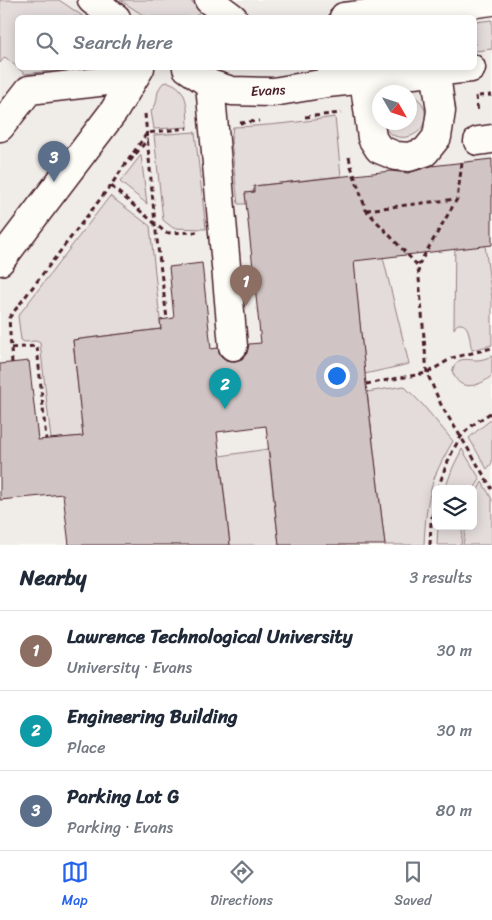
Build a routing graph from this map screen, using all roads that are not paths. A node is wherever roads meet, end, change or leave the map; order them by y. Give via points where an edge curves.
1 (92, 0) edge
2 (209, 0) edge
3 (492, 1) edge
4 (426, 12) edge
5 (112, 15) edge
6 (229, 15) edge
7 (377, 15) edge
8 (492, 65) edge
9 (477, 67) edge
10 (190, 70) edge
11 (306, 70) edge
12 (429, 70) edge
13 (435, 70) edge
14 (137, 73) edge
15 (364, 80) junction
16 (327, 83) junction
17 (210, 84) junction
18 (0, 127) edge
19 (0, 261) edge
20 (233, 346) dead end

1 - 5 street
2 - 6 street
3 - 4 street
4 - 7 street
8 - 9 street
10 - 17 street, Evans
11 - 16 street
12 - 15 street
13 - 15 street via 441,111 437,137 425,152 409,157 379,149 372,138
14 - 18 street via 28,90
14 - 19 street via 114,111
15 - 16 street, Evans
16 - 17 street, Evans via 274,92 232,91
17 - 20 street

